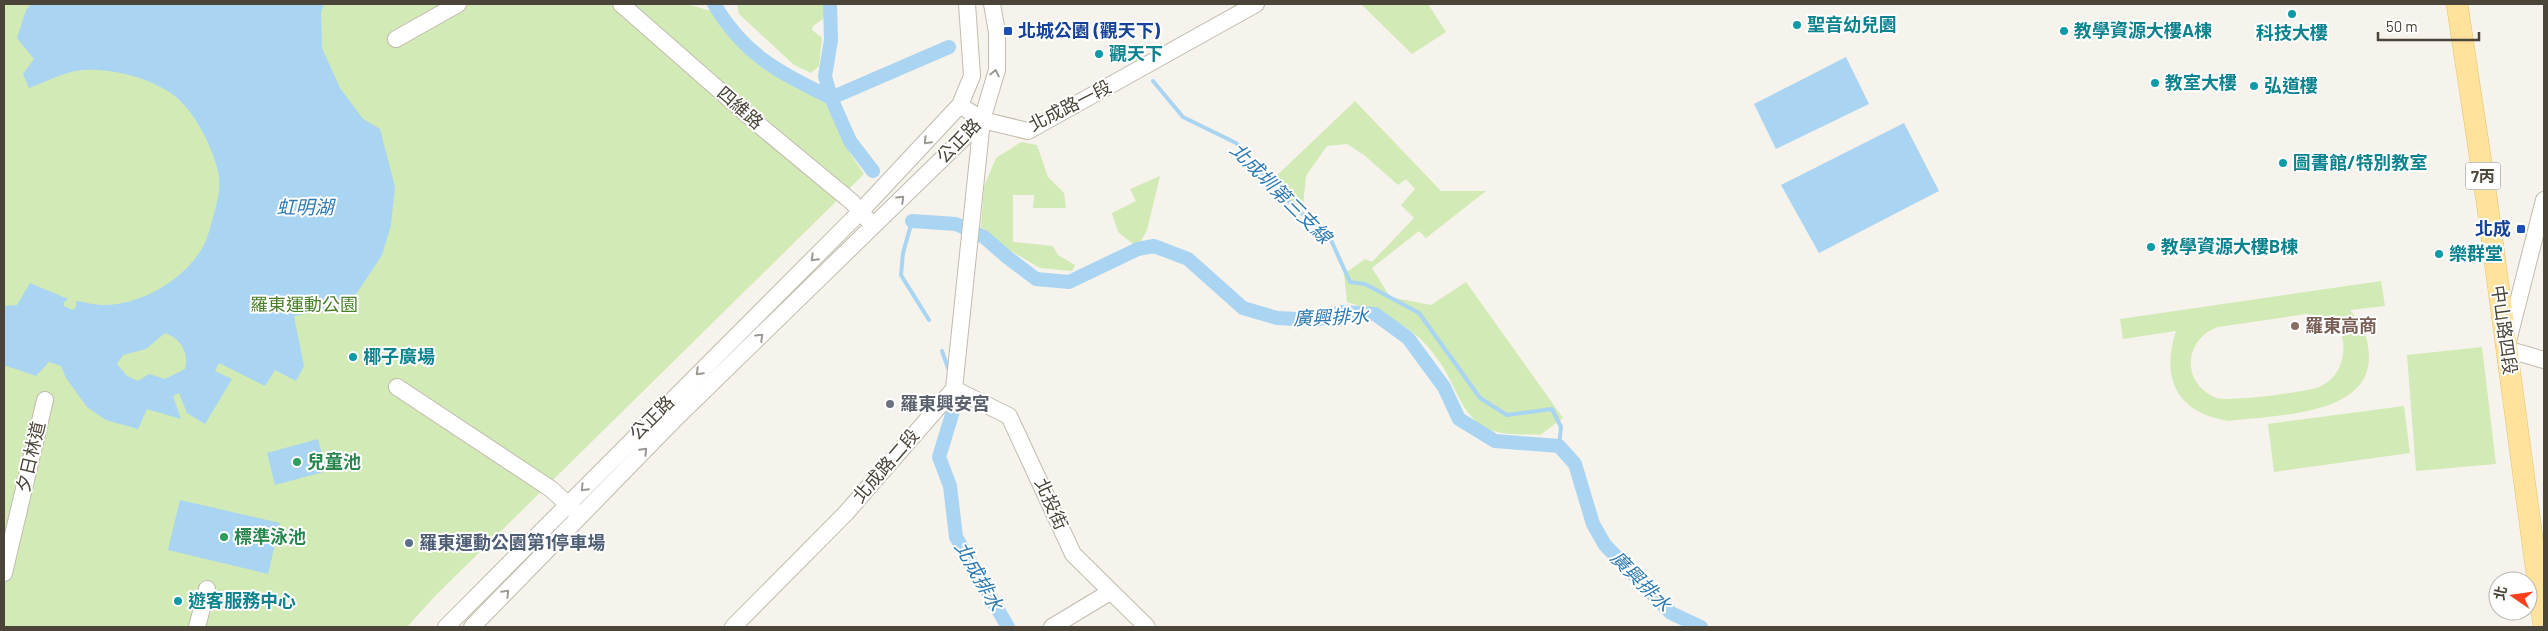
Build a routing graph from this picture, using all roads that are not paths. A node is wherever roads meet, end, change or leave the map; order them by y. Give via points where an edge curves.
1 (458, 4) edge
2 (620, 4) edge
3 (967, 4) edge
4 (992, 4) edge
5 (1256, 4) edge
6 (2457, 4) edge
7 (396, 39) dead end
8 (960, 105) junction
9 (982, 120) junction
10 (2544, 200) edge
11 (860, 212) junction
12 (874, 226) junction
13 (2506, 348) junction
14 (2544, 360) edge
15 (397, 387) dead end
16 (954, 389) junction
17 (45, 400) dead end
18 (568, 505) junction
19 (581, 517) junction
20 (4, 573) edge
21 (207, 589) dead end
22 (1110, 592) junction
23 (197, 627) edge
24 (446, 627) edge
25 (472, 627) edge
26 (732, 627) edge
27 (1052, 627) edge
28 (1147, 627) edge
29 (2544, 627) edge

1 - 7 street
2 - 11 street, 四維路
3 - 8 street, 公正路 via 972,76
9 -> 4 street, 公正路 via 997,70 997,32
5 - 9 street, 北成路一段 via 1028,131
6 - 13 main road, 中山路四段 / 7丙
8 - 9 street, 北成路一段
8 -> 11 street, 公正路
12 -> 9 street, 公正路
9 - 16 street
10 - 13 street
11 - 12 street
11 -> 18 street, 公正路
19 -> 12 street, 公正路 via 677,418
13 - 14 street
13 - 29 main road, 中山路四段 / 7丙
15 - 18 street via 551,490
16 - 22 street, 北投街 via 1009,416 1073,554
16 - 26 street, 北成路二段 via 839,519
17 - 20 street, 夕日林道
18 - 19 street
18 - 24 street, 公正路
25 -> 19 street, 公正路
21 - 23 street
22 - 27 street
22 - 28 street, 北投街

